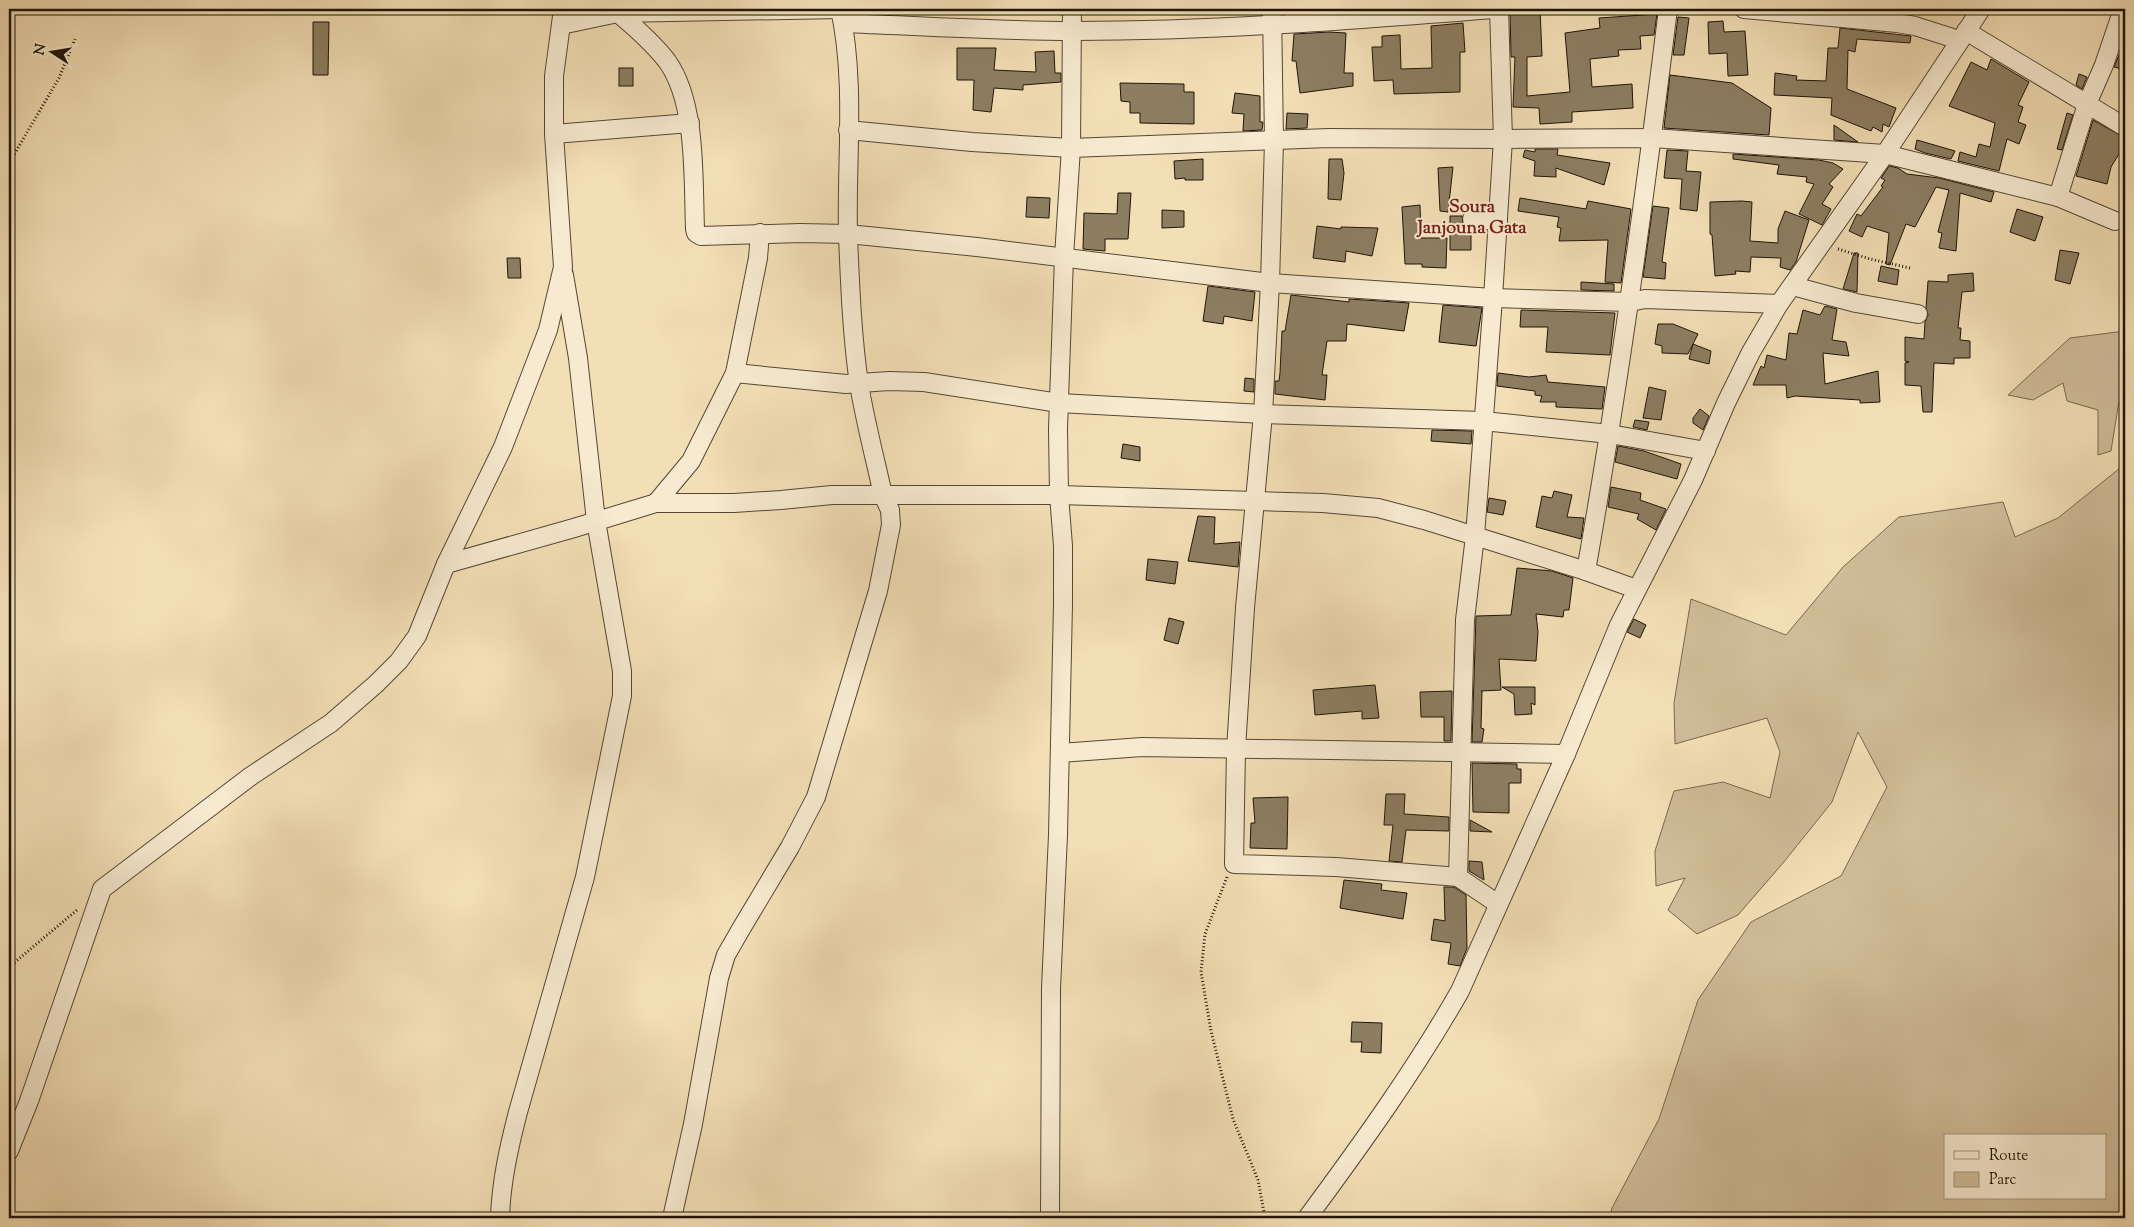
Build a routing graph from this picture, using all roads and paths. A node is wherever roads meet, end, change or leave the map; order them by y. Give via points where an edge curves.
1 (1072, 9) edge
2 (1494, 9) edge
3 (1499, 9) edge
4 (1668, 9) edge
5 (1744, 9) edge
6 (1981, 9) edge
7 (2123, 9) edge
8 (618, 13) junction
9 (841, 14) edge
10 (562, 17) edge
11 (1272, 17) edge
12 (1073, 31) junction
13 (1963, 36) junction
14 (75, 39) dead end
15 (2088, 104) junction
16 (690, 123) junction
17 (2125, 127) edge
18 (848, 130) junction
19 (554, 134) junction
20 (1652, 138) junction
21 (1503, 139) junction
22 (1274, 141) junction
23 (1071, 148) junction
24 (1885, 154) junction
25 (9, 163) edge
26 (2058, 197) junction
27 (1472, 219) dead end
28 (1498, 221) junction
29 (2115, 221) dead end
30 (760, 233) junction
31 (848, 234) junction
32 (1823, 245) junction
33 (1064, 257) junction
34 (563, 267) junction
35 (1910, 268) dead end
36 (1270, 283) junction
37 (1793, 286) junction
38 (1493, 298) junction
39 (1630, 302) junction
40 (1779, 304) junction
41 (1918, 314) dead end
42 (735, 373) junction
43 (860, 384) junction
44 (1059, 403) junction
45 (1263, 414) junction
46 (1483, 421) junction
47 (1610, 434) junction
48 (1706, 451) junction
49 (883, 495) junction
50 (1060, 495) junction
51 (1255, 501) junction
52 (656, 502) junction
53 (596, 522) junction
54 (1475, 536) junction
55 (446, 564) junction
56 (1586, 571) junction
57 (1636, 589) junction
58 (1236, 749) junction
59 (1060, 753) junction
60 (1461, 753) junction
61 (1566, 754) junction
62 (1234, 864) junction
63 (1458, 877) junction
64 (1498, 904) junction
65 (81, 907) dead end
66 (9, 966) edge
67 (9, 1150) edge
68 (500, 1218) edge
69 (672, 1218) edge
70 (1050, 1218) edge
71 (1265, 1218) edge
72 (1307, 1218) edge

1 - 12 street
2 - 11 street
3 - 21 street
4 - 20 street
5 - 13 street via 1896,23
6 - 13 street
7 - 15 street
8 - 9 street
8 - 10 street
8 - 16 street via 641,32 668,63 684,97
9 - 12 street
9 - 18 street via 847,40
10 - 19 street via 554,76
11 - 12 street
11 - 22 street
12 - 23 street
13 - 15 street
13 - 24 street
14 - 25 path via 59,78
15 - 17 street
15 - 26 street
16 - 19 street
16 - 30 street via 696,233 701,236
18 - 23 street
18 - 31 street
19 - 34 street
20 - 21 street
20 - 24 street
20 - 39 street
21 - 22 street via 1329,138
21 - 28 street
22 - 23 street
22 - 36 street
23 - 33 street
24 - 26 street
24 - 32 street
26 - 29 street
27 - 28 street
28 - 38 street
30 - 31 street
30 - 42 street
31 - 33 street
31 - 43 street
32 - 35 path
32 - 37 street
33 - 36 street
33 - 44 street
34 - 53 street via 578,358
34 - 55 street via 548,330 510,429
36 - 38 street
36 - 45 street
37 - 40 street
37 - 41 street via 1856,303
38 - 39 street
38 - 46 street
39 - 40 street via 1644,299
39 - 47 street
40 - 48 street via 1751,352
42 - 43 street
42 - 52 street via 691,461
43 - 44 street via 924,382
43 - 49 street
44 - 45 street
44 - 50 street
45 - 46 street
45 - 51 street
46 - 47 street
46 - 54 street
47 - 48 street
47 - 56 street
48 - 57 street
49 - 50 street
49 - 52 street via 832,494 734,503
49 - 69 street via 890,510 891,525 878,591 816,797 730,949 719,978 693,1124
50 - 51 street
50 - 59 street via 1064,572
51 - 54 street via 1378,508
51 - 58 street
52 - 53 street
53 - 55 street
53 - 68 street via 622,671 622,696 585,877 509,1150
54 - 56 street
54 - 60 street via 1465,620
55 - 67 street via 417,636 399,661 376,684 330,723 251,776 102,889
56 - 57 street
57 - 61 street
58 - 59 street via 1142,747
58 - 60 street
58 - 62 street
59 - 70 street via 1051,988
60 - 61 street
60 - 63 street
61 - 64 street
62 - 63 street via 1336,867
62 - 71 path via 1205,934 1202,972 1211,1031 1233,1119 1258,1180
63 - 64 street
64 - 72 street via 1472,966 1446,1016
65 - 66 path

